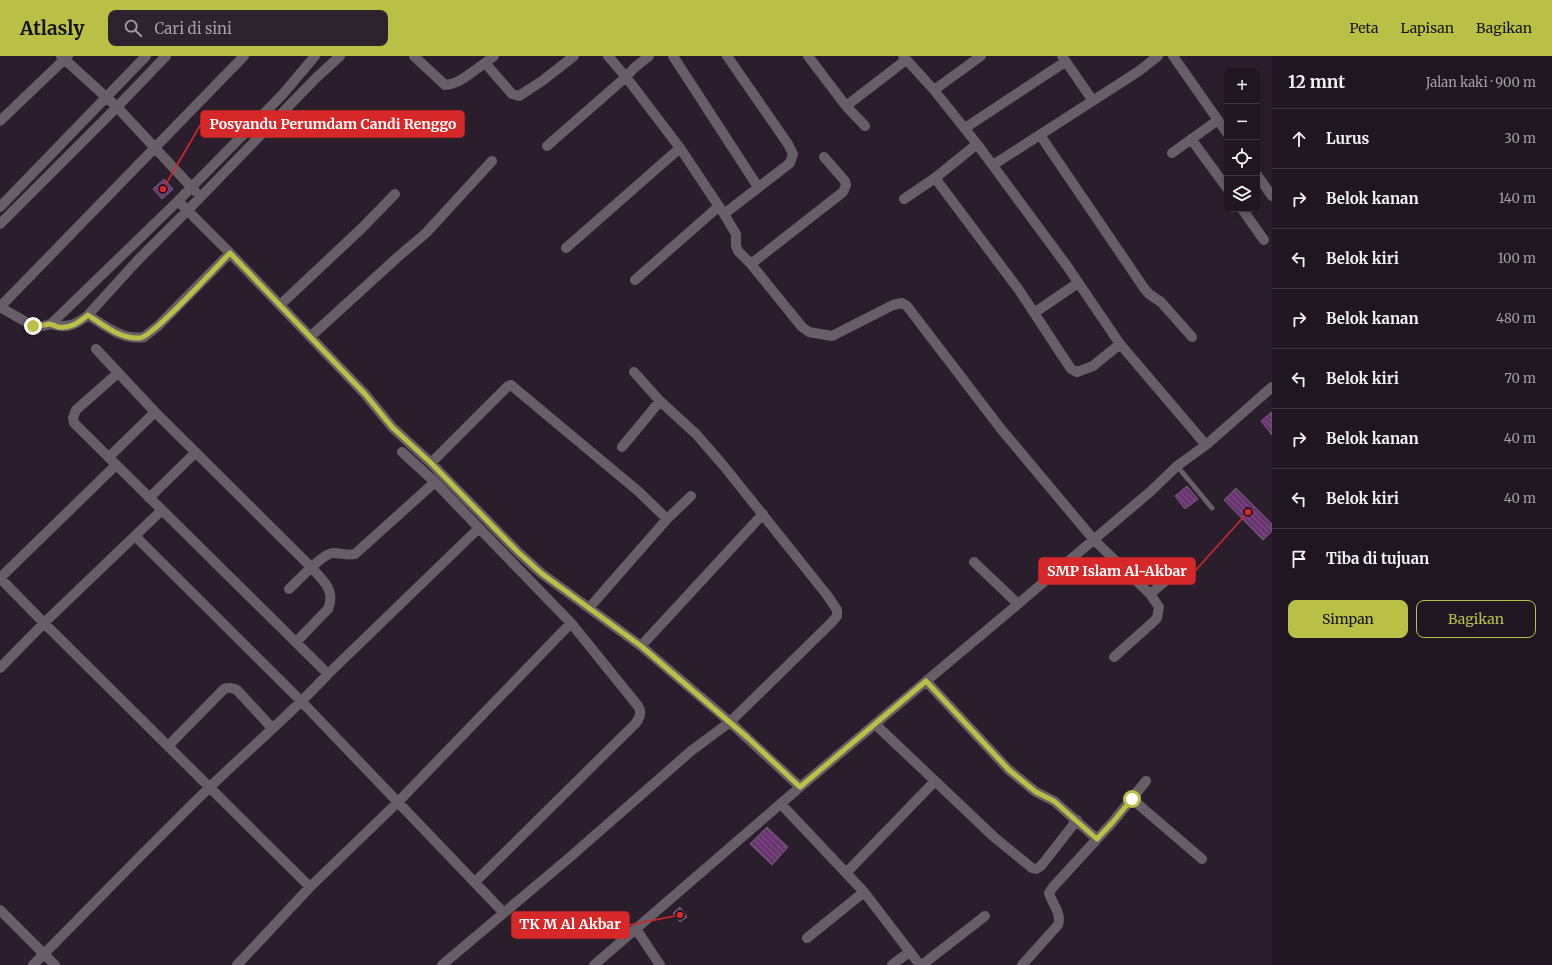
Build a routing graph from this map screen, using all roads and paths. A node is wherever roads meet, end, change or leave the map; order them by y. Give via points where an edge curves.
1 (146, 56) edge
2 (166, 56) edge
3 (244, 56) edge
4 (315, 56) edge
5 (416, 56) edge
6 (494, 56) edge
7 (574, 56) edge
8 (608, 56) edge
9 (649, 56) edge
10 (673, 56) edge
11 (727, 56) edge
12 (808, 56) edge
13 (981, 56) edge
14 (1158, 56) edge
15 (1173, 56) edge
16 (64, 57) edge
17 (338, 57) edge
18 (905, 58) edge
19 (1063, 59) edge
20 (485, 63) junction
21 (305, 67) junction
22 (626, 77) junction
23 (316, 78) junction
24 (934, 90) junction
25 (283, 94) junction
26 (107, 98) junction
27 (1093, 101) junction
28 (292, 103) junction
29 (846, 106) junction
30 (117, 107) junction
31 (1218, 120) junction
32 (0, 121) edge
33 (865, 126) dead end
34 (965, 128) junction
35 (1224, 129) edge
36 (1040, 135) junction
37 (242, 136) junction
38 (1191, 139) junction
39 (977, 144) junction
40 (252, 145) junction
41 (547, 146) dead end
42 (156, 148) junction
43 (680, 148) junction
44 (225, 153) junction
45 (1172, 153) dead end
46 (824, 157) dead end
47 (492, 161) dead end
48 (234, 162) junction
49 (42, 163) junction
50 (993, 165) junction
51 (51, 172) junction
52 (1258, 176) edge
53 (935, 178) junction
54 (1224, 184) edge
55 (192, 187) junction
56 (758, 187) junction
57 (395, 194) dead end
58 (1272, 196) edge
59 (201, 197) junction
60 (904, 199) dead end
61 (178, 201) junction
62 (2, 205) edge
63 (187, 211) junction
64 (721, 211) junction
65 (12, 212) junction
66 (1244, 212) edge
67 (0, 224) edge
68 (1264, 240) dead end
69 (566, 248) dead end
70 (230, 253) junction
71 (751, 264) junction
72 (635, 280) dead end
73 (1078, 283) junction
74 (280, 304) junction
75 (0, 307) edge
76 (1034, 313) junction
77 (88, 315) junction
78 (51, 324) junction
79 (310, 337) junction
80 (1192, 337) dead end
81 (1120, 344) junction
82 (96, 349) dead end
83 (634, 372) dead end
84 (118, 373) junction
85 (1272, 387) edge
86 (660, 401) junction
87 (155, 412) junction
88 (1206, 445) junction
89 (622, 447) dead end
90 (402, 452) dead end
91 (195, 453) junction
92 (109, 457) junction
93 (431, 463) junction
94 (116, 465) junction
95 (1177, 466) junction
96 (435, 482) junction
97 (691, 496) dead end
98 (149, 498) junction
99 (1212, 508) dead end
100 (162, 510) junction
101 (763, 514) junction
102 (667, 519) junction
103 (479, 528) junction
104 (135, 536) junction
105 (1094, 540) junction
106 (974, 562) dead end
107 (312, 568) junction
108 (1182, 568) dead end
109 (0, 578) edge
110 (289, 589) dead end
111 (1150, 594) junction
112 (1018, 604) junction
113 (589, 608) junction
114 (571, 623) junction
115 (44, 624) junction
116 (296, 642) junction
117 (641, 646) junction
118 (1114, 657) dead end
119 (0, 668) edge
120 (328, 674) junction
121 (926, 681) junction
122 (302, 702) junction
123 (730, 722) junction
124 (875, 724) junction
125 (272, 728) junction
126 (168, 746) junction
127 (935, 781) junction
128 (1146, 781) dead end
129 (209, 787) junction
130 (800, 787) junction
131 (1132, 799) junction
132 (398, 802) junction
133 (781, 804) junction
134 (1077, 820) junction
135 (1097, 839) junction
136 (1202, 859) dead end
137 (846, 873) junction
138 (475, 882) junction
139 (310, 887) junction
140 (864, 892) junction
141 (0, 910) edge
142 (504, 913) junction
143 (985, 916) dead end
144 (636, 930) junction
145 (807, 938) dead end
146 (909, 952) junction
147 (44, 954) junction
148 (244, 963) edge
149 (33, 965) edge
150 (55, 965) edge
151 (442, 965) edge
152 (594, 965) edge
153 (660, 965) edge
154 (892, 965) edge
155 (921, 965) edge
156 (1022, 965) edge

1 - 26 street
2 - 30 street
3 - 42 street
4 - 21 street
5 - 20 street via 445,85 458,82
6 - 20 street
7 - 20 street via 519,96 512,94
8 - 22 street
9 - 22 street
10 - 56 street
11 - 56 street via 793,154 790,163
12 - 29 street
13 - 24 street
14 - 27 street
15 - 31 street
16 - 26 street
16 - 32 street
17 - 23 street
18 - 24 street
18 - 29 street
19 - 27 street
19 - 34 street
21 - 23 street
21 - 25 street
22 - 41 street
22 - 43 street
23 - 28 street
24 - 34 street
25 - 28 street
25 - 37 street
26 - 30 street
26 - 49 street
27 - 36 street
28 - 40 street
29 - 33 street
30 - 42 street
30 - 51 street
31 - 35 street
31 - 38 street
34 - 39 street
36 - 50 street
36 - 80 street via 1144,288 1161,302
37 - 40 street
37 - 44 street
38 - 45 street
38 - 54 street
39 - 50 street
39 - 53 street
40 - 48 street
42 - 55 street
42 - 75 street
43 - 64 street
43 - 69 street
44 - 48 street
44 - 55 street
46 - 71 street via 845,181 843,192
47 - 79 street via 426,233
48 - 59 street
49 - 51 street
49 - 62 street
50 - 73 street
51 - 65 street
52 - 58 street
53 - 60 street
53 - 76 street
55 - 59 street
55 - 61 street
56 - 64 street
57 - 74 street
59 - 63 street
61 - 63 street
61 - 78 street
62 - 65 street
63 - 70 street
63 - 77 street
64 - 71 street via 736,234 738,250
64 - 72 street
65 - 67 street
66 - 68 street
70 - 74 street
70 - 77 street via 144,337 125,336
71 - 105 street via 808,332 832,336 892,305 902,303 907,306 1001,429
73 - 76 street
73 - 81 street
74 - 79 street
75 - 78 street via 33,326
76 - 81 street via 1071,369 1077,372 1093,366
77 - 78 street via 69,327
79 - 93 street via 365,394 392,427
81 - 88 street
82 - 84 street
83 - 86 street
84 - 87 street
84 - 92 street via 76,410 73,418 74,423
85 - 88 street
86 - 89 street
86 - 101 street via 696,434
87 - 91 street
87 - 92 street
88 - 95 street
90 - 96 street
91 - 98 street
91 - 107 street
92 - 94 street
93 - 102 street via 511,385 638,491
93 - 113 street via 518,552 541,573
94 - 98 street
94 - 109 street
95 - 99 lane
95 - 105 street
96 - 103 street
96 - 107 street via 355,554 327,554
97 - 102 street
98 - 100 street
100 - 104 street
100 - 116 street
101 - 117 street
101 - 123 street via 832,601 837,616
102 - 113 street
103 - 114 street
103 - 120 street
104 - 115 street
104 - 122 street
105 - 111 street
105 - 112 street
106 - 112 street
107 - 110 street
107 - 116 street via 328,587 331,602 328,609
108 - 111 street
109 - 115 street
111 - 118 street via 1159,607 1157,618
112 - 121 street
113 - 117 street
114 - 132 street
114 - 138 street via 638,706 639,718
115 - 119 street
115 - 126 street
116 - 120 street
117 - 123 street
120 - 122 street
121 - 124 street
121 - 134 street via 1009,770
122 - 125 street
122 - 132 street
123 - 130 street
123 - 142 street via 691,751
124 - 127 street
124 - 130 street
125 - 126 street via 237,690 228,688 224,689
125 - 129 street
126 - 129 street
127 - 134 street via 994,837 1032,868 1041,866
127 - 137 street
128 - 131 street
129 - 139 street
129 - 147 street
130 - 133 street
131 - 135 street
131 - 136 street
132 - 138 street
132 - 139 street
133 - 137 street
133 - 144 street
134 - 135 street
135 - 156 street via 1053,887 1050,893 1051,901 1060,920
137 - 140 street
138 - 142 street
139 - 148 street
140 - 145 street
140 - 146 street
141 - 147 street
142 - 151 street
143 - 155 street
144 - 152 street
144 - 153 street
146 - 154 street
146 - 155 street
147 - 149 street
147 - 150 street

